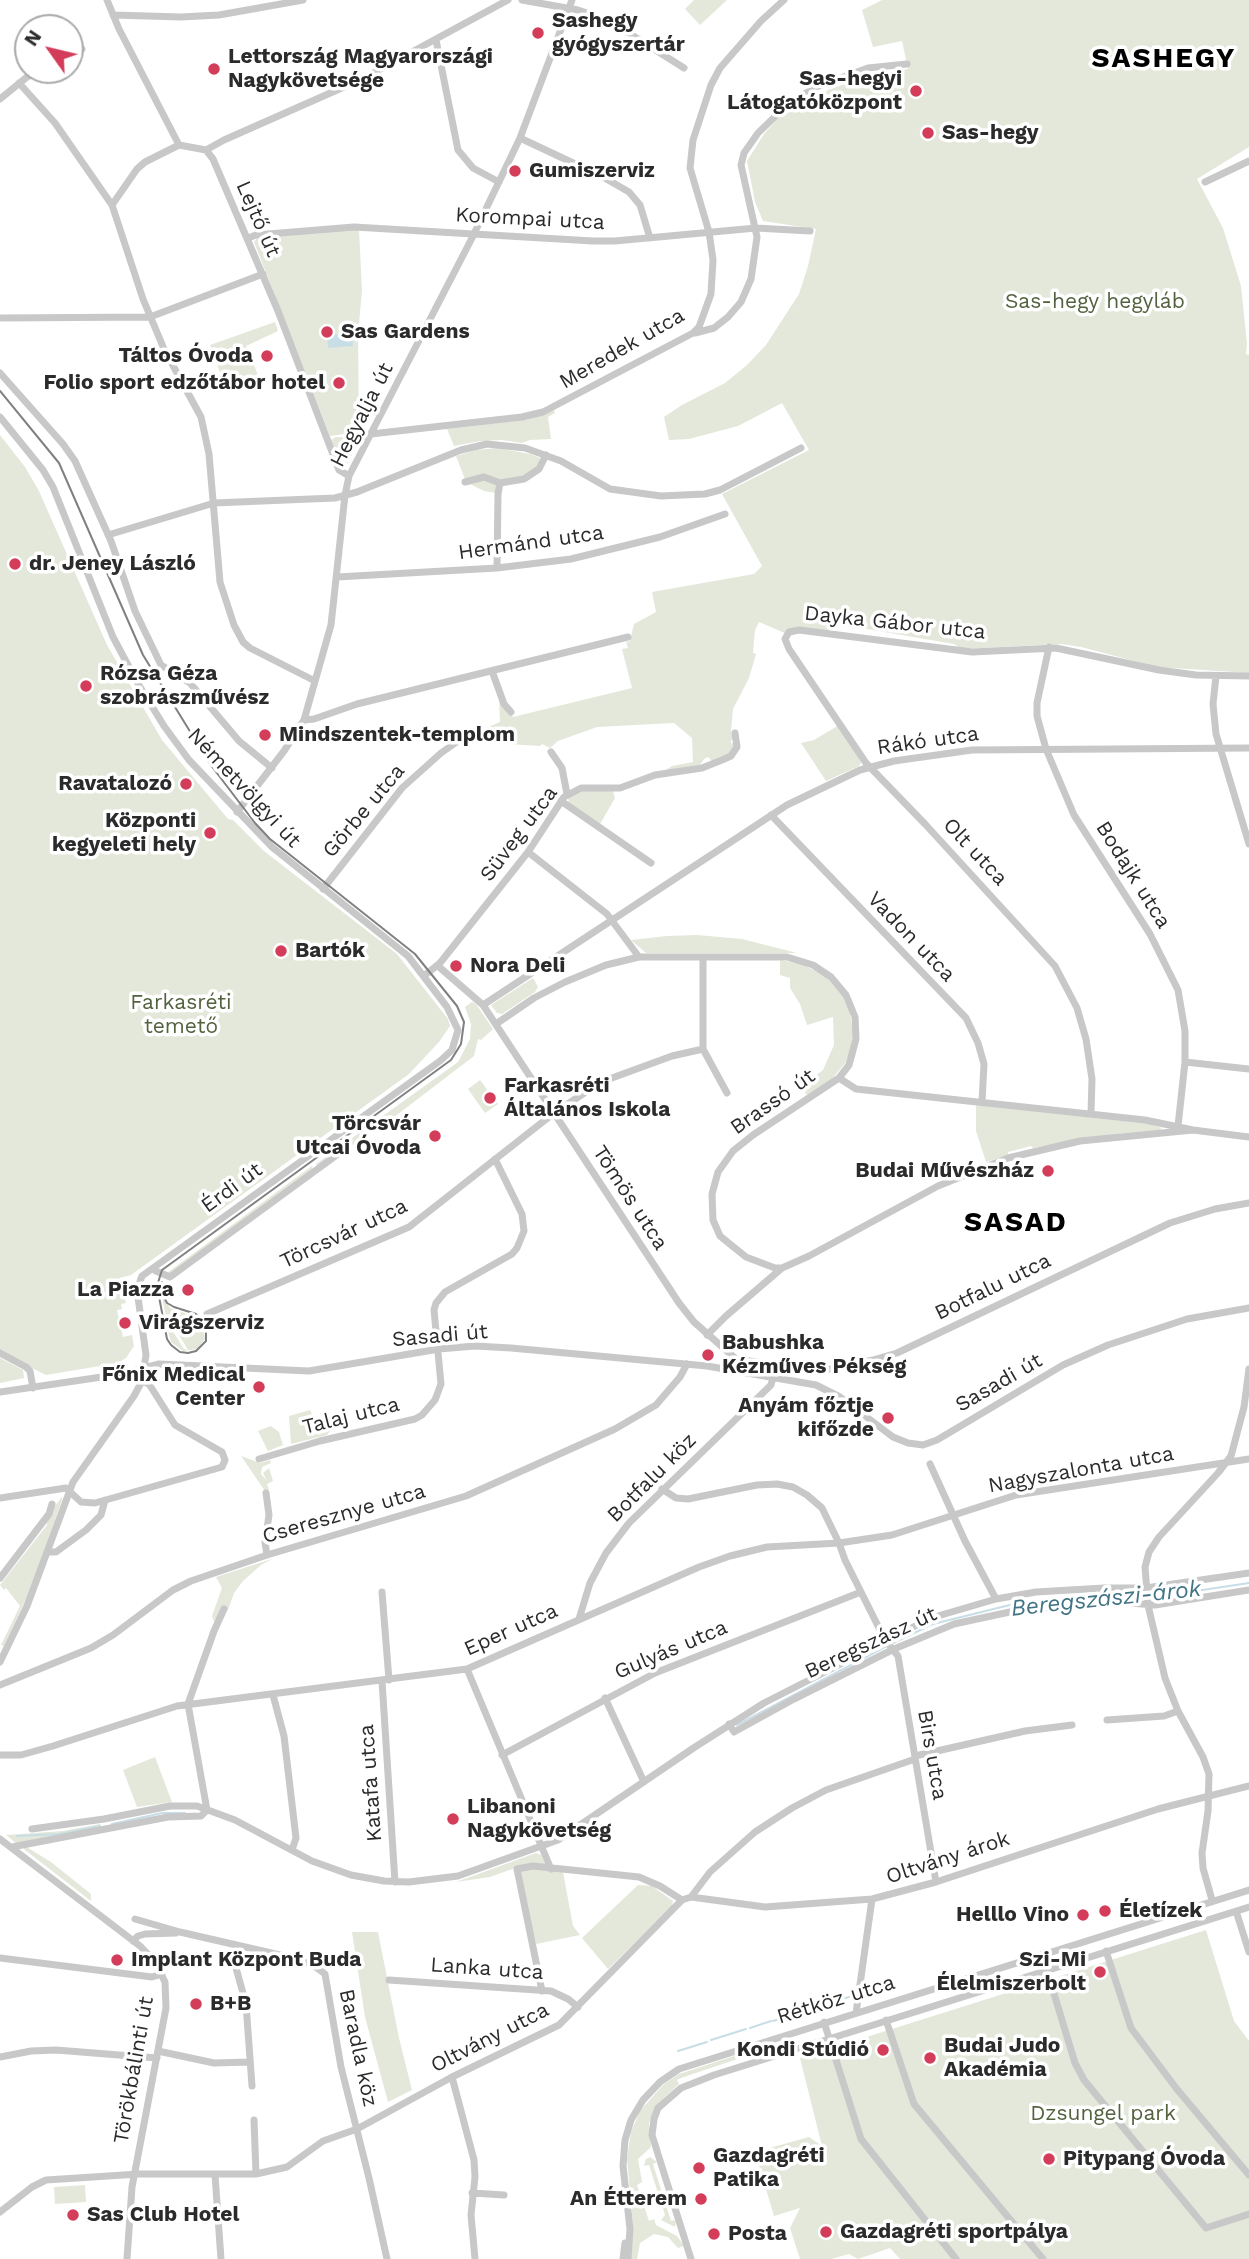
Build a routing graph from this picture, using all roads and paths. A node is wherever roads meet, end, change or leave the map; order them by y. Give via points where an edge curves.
1 (107, 0) edge
2 (303, 0) edge
3 (508, 0) edge
4 (522, 0) edge
5 (784, 0) edge
6 (569, 4) edge
7 (113, 15) junction
8 (436, 40) junction
9 (907, 64) dead end
10 (684, 68) dead end
11 (18, 84) edge
12 (20, 84) edge
13 (0, 99) edge
14 (520, 138) junction
15 (179, 145) junction
16 (206, 150) junction
17 (1249, 160) edge
18 (1205, 182) dead end
19 (499, 183) junction
20 (112, 205) junction
21 (756, 228) junction
22 (810, 231) dead end
23 (709, 232) junction
24 (474, 233) junction
25 (248, 238) junction
26 (650, 238) junction
27 (263, 274) junction
28 (150, 317) junction
29 (0, 318) edge
30 (693, 333) junction
31 (0, 373) edge
32 (0, 417) edge
33 (371, 434) junction
34 (801, 448) dead end
35 (546, 455) junction
36 (349, 476) junction
37 (465, 482) dead end
38 (500, 482) junction
39 (345, 495) junction
40 (214, 503) junction
41 (725, 513) dead end
42 (108, 535) junction
43 (497, 568) junction
44 (337, 577) junction
45 (787, 634) joint
46 (628, 637) dead end
47 (1049, 648) junction
48 (492, 671) junction
49 (1216, 676) junction
50 (1249, 676) edge
51 (315, 681) junction
52 (511, 712) dead end
53 (303, 720) junction
54 (735, 733) dead end
55 (468, 734) dead end
56 (1220, 747) junction
57 (1249, 748) edge
58 (1046, 749) junction
59 (551, 752) dead end
60 (871, 767) junction
61 (272, 768) junction
62 (568, 794) junction
63 (561, 801) junction
64 (237, 812) junction
65 (771, 815) junction
66 (1249, 844) edge
67 (528, 852) junction
68 (651, 863) dead end
69 (323, 888) junction
70 (611, 919) junction
71 (639, 957) junction
72 (704, 957) junction
73 (438, 966) junction
74 (424, 976) junction
75 (483, 1005) junction
76 (496, 1024) junction
77 (458, 1030) joint
78 (702, 1049) junction
79 (1185, 1062) junction
80 (1249, 1069) edge
81 (839, 1078) junction
82 (727, 1093) dead end
83 (982, 1102) junction
84 (554, 1112) junction
85 (1091, 1114) junction
86 (1178, 1126) junction
87 (1193, 1130) junction
88 (1249, 1137) edge
89 (345, 1150) dead end
90 (495, 1159) junction
91 (1249, 1203) edge
92 (782, 1268) junction
93 (153, 1270) junction
94 (1249, 1308) edge
95 (207, 1314) dead end
96 (708, 1335) junction
97 (439, 1349) junction
98 (0, 1353) edge
99 (740, 1360) junction
100 (687, 1364) junction
101 (145, 1367) junction
102 (1249, 1369) edge
103 (738, 1371) junction
104 (773, 1377) junction
105 (142, 1381) junction
106 (33, 1388) junction
107 (1, 1393) edge
108 (258, 1459) dead end
109 (1249, 1459) edge
110 (1227, 1463) junction
111 (930, 1464) dead end
112 (662, 1489) junction
113 (60, 1491) junction
114 (265, 1493) dead end
115 (0, 1498) edge
116 (105, 1500) junction
117 (952, 1515) junction
118 (839, 1543) junction
119 (48, 1552) junction
120 (267, 1555) junction
121 (1249, 1573) edge
122 (0, 1578) edge
123 (1249, 1590) edge
124 (382, 1592) dead end
125 (861, 1592) junction
126 (1147, 1597) junction
127 (996, 1599) junction
128 (224, 1609) dead end
129 (579, 1619) junction
130 (885, 1640) junction
131 (894, 1648) junction
132 (0, 1662) edge
133 (467, 1669) junction
134 (385, 1681) junction
135 (0, 1685) edge
136 (272, 1695) junction
137 (605, 1698) junction
138 (188, 1704) junction
139 (1178, 1711) junction
140 (1107, 1720) dead end
141 (729, 1724) junction
142 (1072, 1725) dead end
143 (0, 1755) edge
144 (502, 1755) junction
145 (915, 1757) junction
146 (644, 1782) junction
147 (1249, 1786) edge
148 (1209, 1797) junction
149 (207, 1810) junction
150 (104, 1819) junction
151 (32, 1829) dead end
152 (107, 1830) junction
153 (0, 1839) edge
154 (12, 1847) junction
155 (542, 1847) junction
156 (292, 1850) junction
157 (551, 1869) junction
158 (395, 1882) junction
159 (936, 1882) junction
160 (1249, 1890) edge
161 (691, 1897) junction
162 (872, 1899) junction
163 (682, 1900) junction
164 (1212, 1900) junction
165 (1249, 1907) edge
166 (1236, 1911) junction
167 (135, 1919) dead end
168 (180, 1933) junction
169 (133, 1941) junction
170 (1106, 1951) junction
171 (1249, 1952) edge
172 (1042, 1954) junction
173 (0, 1958) edge
174 (236, 1968) dead end
175 (1046, 1970) junction
176 (162, 1975) junction
177 (389, 1980) dead end
178 (542, 1991) junction
179 (578, 2007) junction
180 (856, 2013) junction
181 (886, 2020) junction
182 (824, 2022) junction
183 (828, 2039) junction
184 (158, 2054) junction
185 (0, 2057) edge
186 (250, 2062) junction
187 (452, 2077) junction
188 (252, 2086) dead end
189 (254, 2120) dead end
190 (357, 2129) junction
191 (134, 2174) junction
192 (256, 2174) junction
193 (215, 2175) junction
194 (1249, 2175) edge
195 (471, 2193) junction
196 (504, 2195) dead end
197 (0, 2212) edge
198 (1249, 2214) edge
199 (127, 2259) edge
200 (220, 2259) edge
201 (387, 2259) edge
202 (475, 2259) edge
203 (625, 2259) edge
204 (691, 2259) edge
205 (956, 2259) edge
206 (1043, 2259) edge

1 - 7 street
2 - 7 street via 219,15
3 - 8 street
4 - 6 street
5 - 23 street, Meredek utca via 720,68 701,114 690,168
6 - 10 street via 608,20
6 - 14 street, Hegyalja út
7 - 15 street
8 - 16 street
8 - 19 street via 458,150 472,168
9 - 21 street via 868,68 816,87 768,122 744,153 741,165
11 - 13 street
12 - 20 street via 55,123
14 - 19 street, Hegyalja út
14 - 26 street via 623,188 640,205
15 - 16 street
15 - 20 street via 136,169
16 - 25 street, Lejtő út
17 - 18 street
19 - 24 street, Hegyalja út
20 - 28 street
21 - 22 street, Korompai utca
21 - 23 street, Korompai utca
21 - 30 street via 755,262 741,302 721,324
23 - 26 street, Korompai utca
23 - 30 street, Meredek utca via 713,260 710,293 704,318
24 - 25 street, Korompai utca via 354,227
24 - 26 street, Korompai utca via 593,241
24 - 33 street, Hegyalja út
25 - 27 street, Lejtő út
27 - 28 street
27 - 36 street, Lejtő út via 339,470
28 - 29 street
28 - 40 street via 201,417
30 - 33 street, Meredek utca via 543,412
31 - 42 street, Németvölgyi út via 71,454
32 - 64 street, Németvölgyi út via 53,487 113,637 137,682 189,760
33 - 36 street, Hegyalja út
34 - 35 street via 735,484 692,496 610,489
35 - 38 street via 539,469 524,480
35 - 39 street via 510,445 476,446
36 - 39 street, Hegyalja út
37 - 38 street via 484,477
38 - 43 street
39 - 40 street
39 - 44 street, Hegyalja út
40 - 42 street
40 - 51 street via 220,582 239,636 260,654
41 - 43 street, Hermánd utca via 620,549
42 - 61 street, Németvölgyi út via 135,611 161,665 184,678 239,741
43 - 44 street, Hermánd utca
44 - 51 street, Hegyalja út via 331,625
45 - 47 street, Dayka Gábor utca via 799,630 972,652
45 - 60 street, Olt utca via 789,649
46 - 48 street
47 - 49 street, Dayka Gábor utca via 1159,670
47 - 58 street, Bodajk utca via 1037,703
48 - 52 street
48 - 53 street
49 - 50 street, Dayka Gábor utca
49 - 56 street via 1213,704
51 - 53 street, Hegyalja út
53 - 61 street, Hegyalja út
54 - 62 street, Süveg utca via 737,747 731,756 702,768 655,775 620,788 581,788
55 - 69 street, Görbe utca via 402,788
56 - 57 street, Rákó utca
56 - 58 street, Rákó utca
56 - 66 street
58 - 60 street, Rákó utca via 972,750
58 - 79 street, Bodajk utca via 1074,815 1150,934 1172,978 1184,1018
59 - 62 street via 562,768
60 - 65 street, Rákó utca
60 - 85 street, Olt utca via 1055,966 1084,1031
61 - 64 street, Hegyalja út
62 - 63 street, Süveg utca
63 - 67 street, Süveg utca
63 - 68 street
64 - 69 street, Németvölgyi út via 271,847
65 - 70 street, Rákó utca
65 - 83 street, Vadon utca via 966,1018 984,1064
67 - 70 street
67 - 73 street, Süveg utca
69 - 74 street, Németvölgyi út via 408,956
70 - 71 street
70 - 75 street
71 - 72 street, Brassó út
71 - 76 street, Brassó út via 555,986
72 - 78 street
72 - 81 street, Brassó út via 795,958 831,977 852,1006 856,1027 852,1058
73 - 74 street, Süveg utca
73 - 75 street
74 - 77 street, Németvölgyi út
75 - 76 street, Tömös utca
76 - 84 street, Tömös utca
77 - 93 street, Érdi út via 452,1050 440,1061
78 - 82 street
78 - 84 street, Törcsvár utca via 613,1076
79 - 80 street
79 - 86 street, Bodajk utca
81 - 83 street via 856,1089
81 - 92 street, Brassó út via 740,1145 718,1172 711,1201 720,1236 746,1257
83 - 85 street
84 - 90 street, Törcsvár utca
84 - 96 street, Tömös utca via 679,1303
85 - 86 street
86 - 87 street
87 - 88 street
87 - 92 street via 1080,1141 1008,1158 938,1186
89 - 93 street, Érdi út via 170,1276
90 - 95 street, Törcsvár utca via 409,1227
90 - 97 street, Talaj utca via 522,1214 522,1239 506,1258 440,1297 434,1310
91 - 99 street, Botfalu utca via 1170,1223 897,1353 830,1369
92 - 96 street
93 - 101 street via 142,1276 137,1290
94 - 104 street, Sasadi út via 1187,1319 1108,1345 1063,1365 923,1445 893,1437 830,1390
96 - 99 street
97 - 100 street, Sasadi út via 511,1348
97 - 101 street, Sasadi út via 309,1371
97 - 108 street, Talaj utca via 439,1392 422,1415
98 - 106 street via 30,1371
99 - 103 street
100 - 103 street, Sasadi út
100 - 120 street, Cseresznye utca via 656,1405 615,1429 466,1496
101 - 105 street
101 - 106 street, Sasadi út
102 - 110 street via 1241,1422
103 - 104 street, Sasadi út
104 - 112 street, Botfalu köz via 771,1385
105 - 113 street via 78,1473
105 - 116 street via 149,1384 175,1425 222,1452 225,1460 216,1470
106 - 107 street, Sasadi út
109 - 110 street, Nagyszalonta utca
110 - 117 street, Nagyszalonta utca via 1016,1495
110 - 126 street via 1153,1545 1145,1567
111 - 117 street
112 - 118 street via 688,1499 757,1485 793,1487 822,1508
112 - 129 street, Botfalu köz via 606,1553
113 - 115 street
113 - 116 street via 84,1503
113 - 119 street
113 - 122 street
114 - 120 street
116 - 119 street via 101,1515 86,1530 56,1552
117 - 118 street, Nagyszalonta utca via 892,1535
117 - 127 street
118 - 125 street
118 - 129 street, Eper utca via 767,1547 730,1556
119 - 132 street
120 - 135 street, Cseresznye utca via 184,1584 91,1648
121 - 126 street, Beregszász út
123 - 126 street, Beregszász út
124 - 134 street, Katafa utca
125 - 130 street
125 - 137 street, Gulyás utca via 655,1672
126 - 127 street, Beregszász út via 1068,1589
126 - 131 street, Beregszász út via 1019,1610 954,1624
126 - 139 street via 1162,1668
127 - 130 street, Beregszász út via 940,1614
128 - 138 street
129 - 133 street, Eper utca
130 - 131 street
130 - 141 street, Beregszász út
131 - 141 street, Beregszász út via 734,1732
131 - 145 street, Birs utca
133 - 134 street, Eper utca
133 - 144 street
134 - 136 street, Eper utca
134 - 158 street, Katafa utca
136 - 138 street, Eper utca
136 - 156 street via 284,1736 296,1838
137 - 144 street, Gulyás utca
137 - 146 street
138 - 143 street, Eper utca via 20,1755
138 - 149 street
139 - 140 street
139 - 148 street via 1207,1767
141 - 146 street, Beregszász út
142 - 145 street via 1013,1733
144 - 155 street
145 - 159 street, Birs utca
145 - 161 street via 792,1808 733,1851
146 - 155 street, Beregszász út
147 - 148 street, Oltvány árok
148 - 159 street, Oltvány árok via 1096,1828
148 - 164 street via 1202,1853
149 - 150 street, Beregszász út via 170,1806
149 - 152 street via 201,1816 168,1817
149 - 156 street, Beregszász út
150 - 151 street, Beregszász út
150 - 152 street
152 - 154 street
153 - 154 street, Törökbálinti út
154 - 169 street, Törökbálinti út
155 - 157 street
155 - 158 street, Beregszász út via 458,1876
156 - 158 street, Beregszász út via 332,1870
157 - 163 street via 639,1877
157 - 178 street via 529,1866 517,1872
159 - 162 street, Oltvány árok
160 - 164 street, Rétköz utca
161 - 162 street, Oltvány árok via 765,1907
161 - 163 street, Oltvány utca
162 - 180 street
163 - 179 street, Oltvány utca
164 - 172 street, Rétköz utca
165 - 166 street, Rétköz utca
166 - 170 street, Rétköz utca
166 - 171 street
167 - 168 street
168 - 169 street via 145,1934
168 - 190 street, Baradla köz via 293,1958 325,1974
169 - 176 street, Törökbálinti út via 151,1956
170 - 175 street, Rétköz utca
170 - 194 street via 1131,2028
172 - 175 street
172 - 180 street, Rétköz utca
173 - 176 street via 154,1978
174 - 186 street via 246,2004
175 - 181 street, Rétköz utca
175 - 198 street via 1080,2075 1206,2228
176 - 184 street, Törökbálinti út via 166,2008
177 - 178 street, Lanka utca
178 - 179 street, Lanka utca via 559,1994
179 - 187 street, Oltvány utca via 547,2032
180 - 182 street, Rétköz utca
181 - 183 street, Rétköz utca
181 - 206 street via 914,2104
182 - 183 street
182 - 203 street, Rétköz utca via 694,2063 651,2091 631,2120 624,2147 631,2229
183 - 204 street, Rétköz utca via 693,2081 662,2104 653,2134
183 - 205 street via 860,2139
184 - 185 street via 57,2050
184 - 186 street via 214,2063
184 - 191 street, Törökbálinti út
186 - 188 street
187 - 190 street, Oltvány utca
187 - 195 street via 474,2160
189 - 192 street
190 - 192 street, Oltvány utca via 323,2141 287,2167
190 - 201 street, Baradla köz
191 - 193 street, Oltvány utca
191 - 197 street, Oltvány utca via 46,2180
191 - 199 street, Törökbálinti út
192 - 193 street, Oltvány utca
193 - 200 street
195 - 196 street
195 - 202 street

